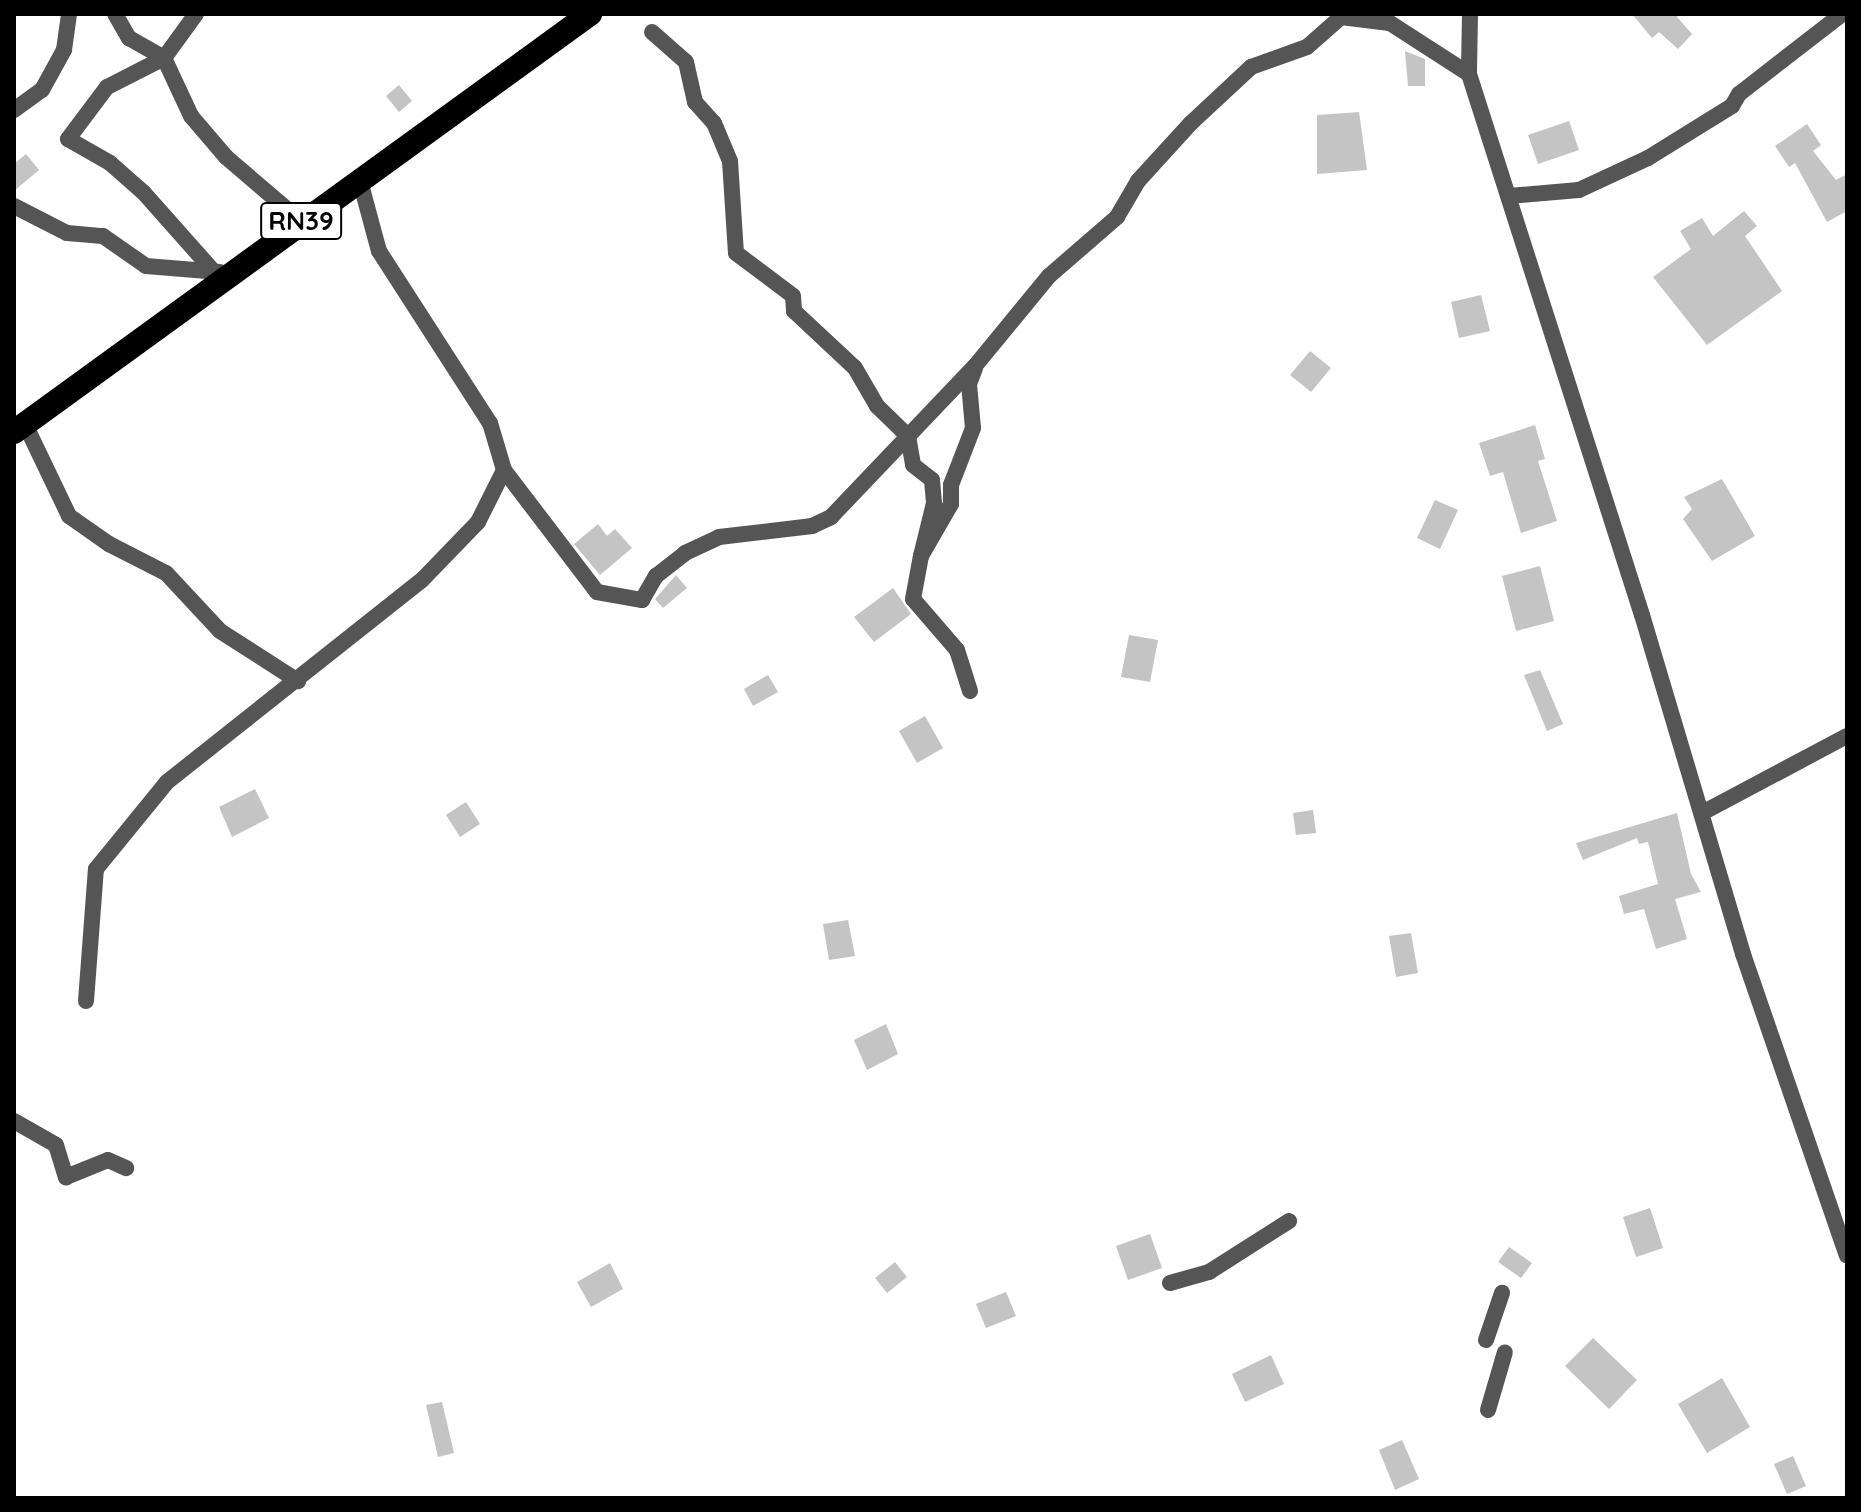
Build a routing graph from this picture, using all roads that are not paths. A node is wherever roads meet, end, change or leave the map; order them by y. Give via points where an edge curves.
1 (69, 14) edge
2 (115, 14) edge
3 (196, 14) edge
4 (590, 14) edge
5 (1470, 14) edge
6 (1842, 14) edge
7 (652, 32) dead end
8 (164, 58) junction
9 (1469, 74) junction
10 (14, 110) edge
11 (359, 177) junction
12 (1509, 196) junction
13 (14, 206) edge
14 (301, 221) junction
15 (244, 261) junction
16 (216, 274) junction
17 (975, 366) junction
18 (19, 428) edge
19 (908, 436) junction
20 (504, 470) junction
21 (921, 556) junction
22 (298, 681) junction
23 (970, 691) dead end
24 (1847, 736) edge
25 (1702, 813) junction
26 (86, 1001) dead end
27 (14, 1121) edge
28 (126, 1168) dead end
29 (1289, 1221) dead end
30 (1847, 1256) edge
31 (1170, 1283) dead end
32 (1502, 1293) dead end
33 (1486, 1340) dead end
34 (1505, 1352) dead end
35 (1488, 1410) dead end

1 - 10 street via 64,50 42,90
2 - 8 street via 129,38
3 - 8 street
4 - 11 highway, RN39
5 - 9 street
6 - 12 street via 1739,94 1732,106 1648,158 1579,190
7 - 19 street via 686,62 695,102 714,123 730,161 736,253 793,296 794,311 855,368 877,406
8 - 14 street via 191,116 226,157
8 - 16 street via 107,87 68,139 110,163 144,193
9 - 12 street
9 - 17 street via 1390,23 1341,17 1307,47 1251,67 1138,181 1117,217 1049,276
11 - 14 highway, RN39
11 - 20 street via 379,251 490,423
12 - 25 street
13 - 16 street via 67,233 103,236 146,266
14 - 15 highway, RN39
15 - 16 street
15 - 18 highway, RN39
17 - 19 street
17 - 21 street via 969,384 973,428 951,485 951,504
18 - 22 street via 69,516 166,573 220,631
19 - 20 street via 831,517 812,526 719,537 685,553 656,576 642,600 597,592
19 - 21 street via 913,465 932,480 934,503
20 - 22 street via 478,522 422,580
21 - 23 street via 913,599 957,650
22 - 26 street via 167,782 96,869
24 - 25 street
25 - 30 street via 1760,1006
27 - 28 street via 56,1145 66,1177 108,1160
29 - 31 street via 1209,1272
32 - 33 street
34 - 35 street

